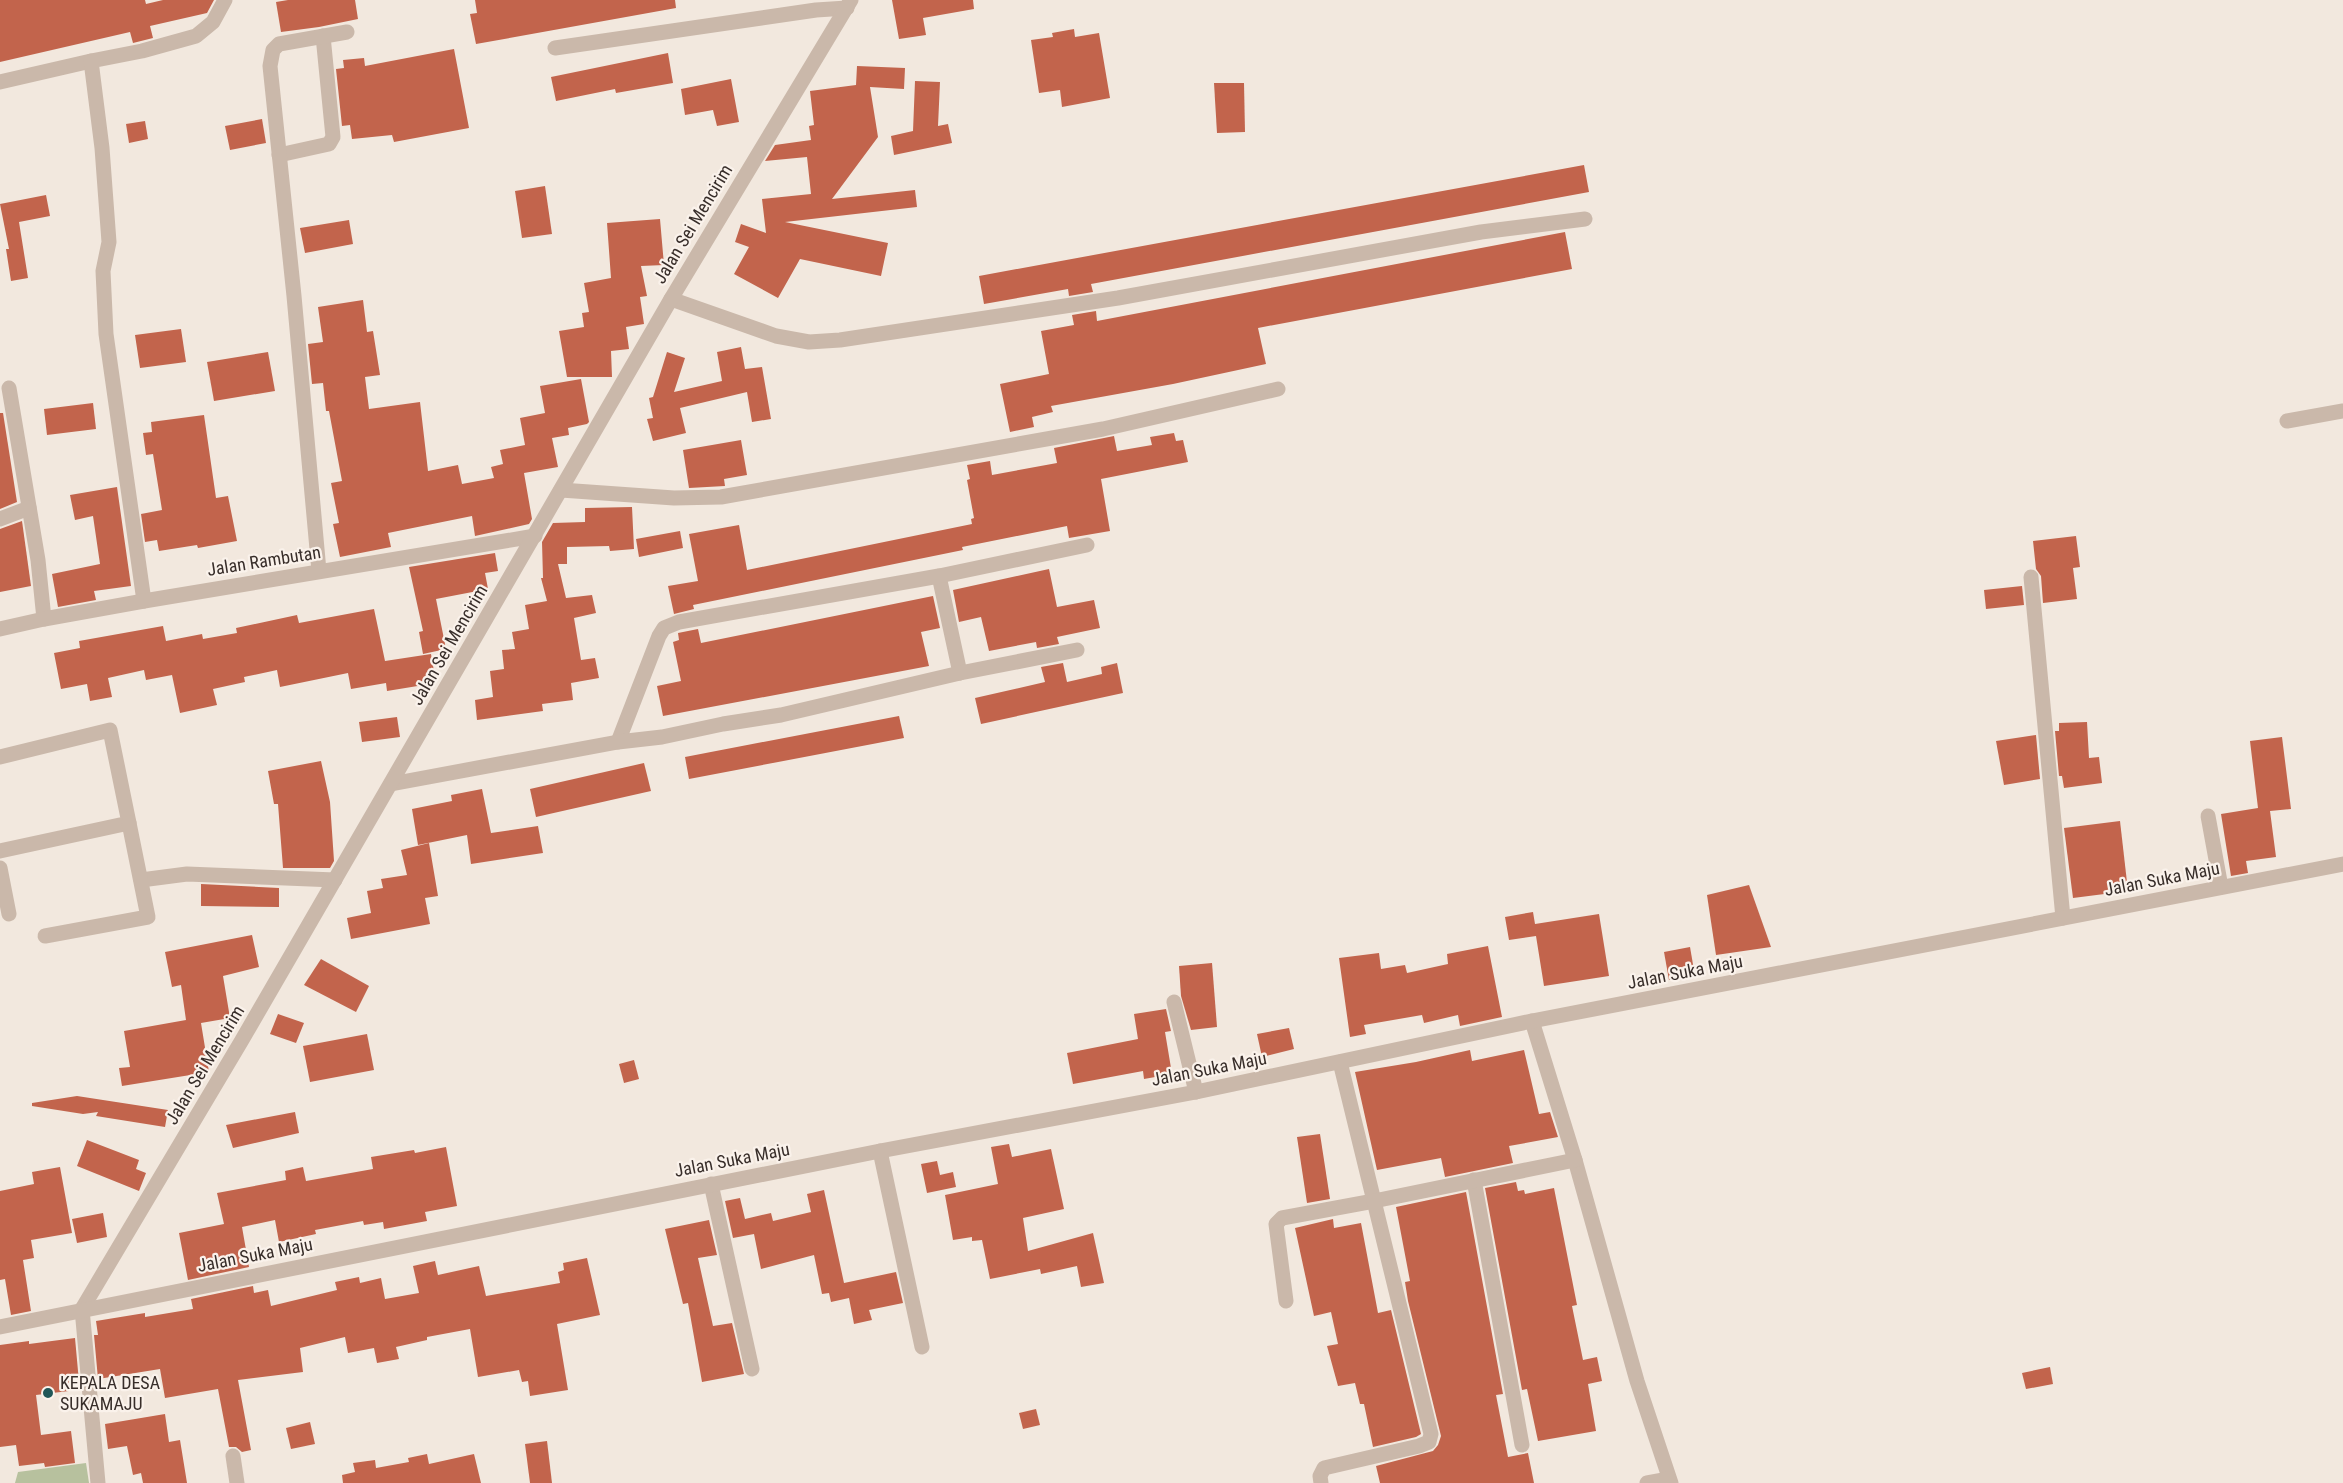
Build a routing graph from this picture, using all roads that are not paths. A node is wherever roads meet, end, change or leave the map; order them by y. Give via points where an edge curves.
1 (225, 0) edge
2 (849, 4) edge
3 (347, 32) dead end
4 (323, 36) junction
5 (555, 48) dead end
6 (92, 67) junction
7 (0, 82) edge
8 (279, 155) junction
9 (1585, 219) dead end
10 (671, 299) junction
11 (9, 388) dead end
12 (1278, 389) dead end
13 (2343, 411) edge
14 (2287, 421) dead end
15 (561, 490) junction
16 (29, 508) junction
17 (0, 519) edge
18 (535, 536) junction
19 (1087, 545) dead end
20 (319, 572) junction
21 (939, 576) junction
22 (2031, 577) dead end
23 (144, 600) junction
24 (44, 618) junction
25 (0, 629) edge
26 (1077, 650) dead end
27 (960, 673) junction
28 (618, 742) junction
29 (0, 757) edge
30 (391, 784) junction
31 (2208, 816) dead end
32 (129, 823) junction
33 (0, 851) edge
34 (2343, 864) edge
35 (0, 868) edge
36 (141, 880) junction
37 (335, 880) junction
38 (2221, 887) junction
39 (9, 914) dead end
40 (2063, 918) junction
41 (45, 936) dead end
42 (1174, 1002) dead end
43 (1532, 1022) junction
44 (1340, 1062) junction
45 (1196, 1092) junction
46 (880, 1151) junction
47 (1575, 1160) junction
48 (1474, 1180) junction
49 (711, 1184) junction
50 (1374, 1201) junction
51 (1286, 1300) dead end
52 (82, 1309) junction
53 (0, 1327) edge
54 (922, 1347) dead end
55 (752, 1369) dead end
56 (1522, 1445) dead end
57 (233, 1456) dead end
58 (1670, 1481) edge
59 (98, 1483) edge
60 (237, 1483) edge
61 (1321, 1483) edge
62 (1647, 1483) edge

1 - 6 street via 213,22 196,36
2 - 5 street
2 - 10 street, Jalan Sei Mencirim
3 - 4 street
4 - 8 street via 279,44 270,58
4 - 8 street via 333,137 329,144
6 - 7 street
6 - 23 street via 109,242 103,271 106,334
8 - 20 street
9 - 10 street via 1481,232 1118,298 840,340 809,342 777,336
10 - 15 street, Jalan Sei Mencirim
11 - 16 street
12 - 15 street via 1103,429 721,497 674,498
13 - 14 street
15 - 18 street, Jalan Sei Mencirim
16 - 17 street
16 - 24 street
18 - 20 street, Jalan Rambutan
18 - 30 street, Jalan Sei Mencirim
19 - 21 street
20 - 23 street, Jalan Rambutan
21 - 27 street
21 - 28 street via 679,622 664,628
22 - 40 street
23 - 24 street, Jalan Rambutan
24 - 25 street, Jalan Rambutan
26 - 27 street
27 - 28 street via 781,715
28 - 30 street
29 - 32 street via 110,730
30 - 37 street, Jalan Sei Mencirim
31 - 38 street
32 - 33 street
32 - 36 street
34 - 38 street, Jalan Suka Maju
35 - 39 street
36 - 37 street via 187,874
36 - 41 street via 148,917
37 - 52 street, Jalan Sei Mencirim
38 - 40 street, Jalan Suka Maju
40 - 43 street, Jalan Suka Maju
42 - 45 street
43 - 44 street, Jalan Suka Maju
43 - 47 street
44 - 45 street, Jalan Suka Maju
44 - 50 street
45 - 46 street, Jalan Suka Maju
46 - 49 street, Jalan Suka Maju
46 - 54 street
47 - 48 street
47 - 58 street via 1637,1382
48 - 50 street
48 - 56 street
49 - 52 street, Jalan Suka Maju
49 - 55 street
50 - 51 street via 1278,1221
50 - 61 street via 1431,1434 1429,1442 1419,1446 1324,1468
52 - 53 street, Jalan Suka Maju
52 - 59 street
57 - 60 street
58 - 62 street

